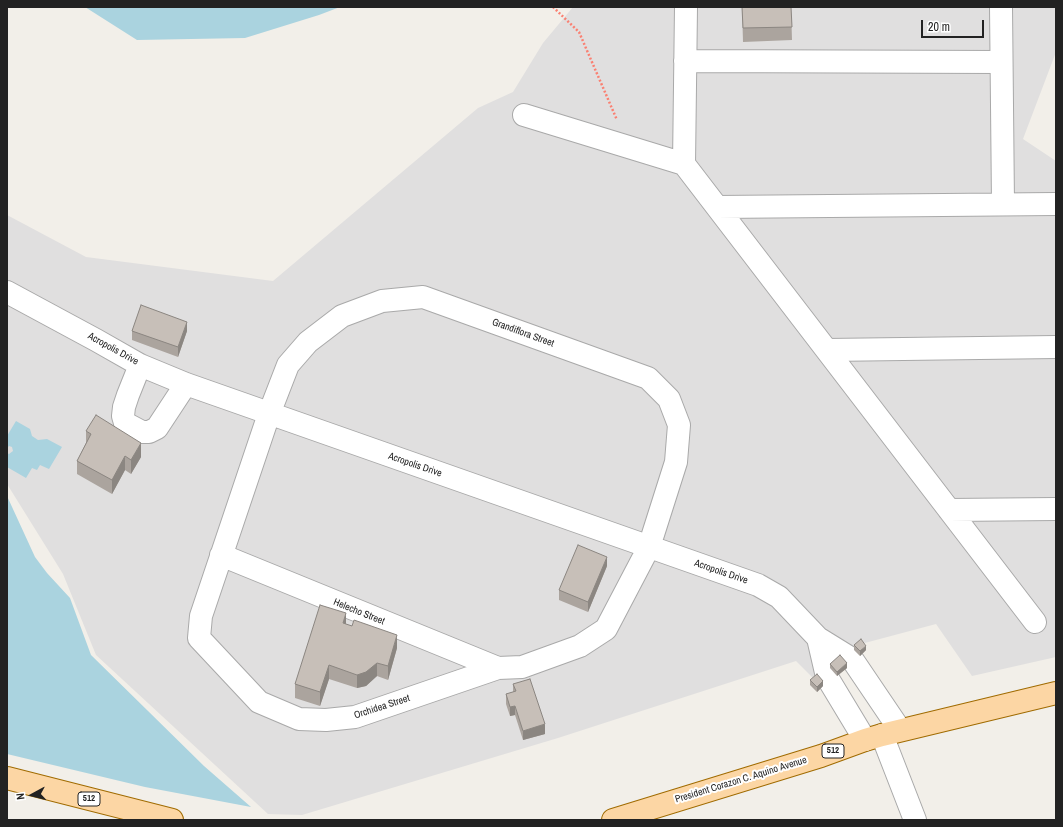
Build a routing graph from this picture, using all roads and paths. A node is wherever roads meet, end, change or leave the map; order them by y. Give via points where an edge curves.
1 (553, 7) edge
2 (686, 7) edge
3 (1001, 7) edge
4 (685, 61) junction
5 (1002, 62) junction
6 (524, 114) dead end
7 (628, 146) junction
8 (684, 164) junction
9 (1003, 204) junction
10 (1056, 204) edge
11 (717, 207) junction
12 (7, 292) edge
13 (1056, 347) edge
14 (827, 350) junction
15 (140, 365) junction
16 (186, 384) junction
17 (269, 414) junction
18 (1056, 509) edge
19 (949, 510) junction
20 (649, 547) junction
21 (221, 555) junction
22 (1035, 622) dead end
23 (818, 638) junction
24 (498, 668) junction
25 (1056, 693) edge
26 (882, 735) junction
27 (7, 778) edge
28 (172, 820) edge
29 (613, 820) edge
30 (915, 820) edge

1 - 7 path via 579,32
2 - 4 street
3 - 5 street
4 - 5 street
4 - 8 street
5 - 9 street
6 - 7 street
7 - 8 street
8 - 11 street
9 - 10 street
9 - 11 street
11 - 14 street
12 - 15 street, Acropolis Drive
13 - 14 street
14 - 19 street
15 - 16 street, Acropolis Drive
15 - 16 street via 123,416 125,423 142,432 157,428
16 - 17 street, Acropolis Drive
17 - 20 street, Acropolis Drive
17 - 20 street, Grandiflora Street via 288,364 308,342 342,316 382,301 423,297 648,378 669,399 679,425 676,462
17 - 21 street, Orchidea Street
18 - 19 street
19 - 22 street
20 - 23 street, Acropolis Drive via 758,585 779,597
20 - 24 street, Orchidea Street via 606,629 580,646 522,667
21 - 24 street, Helecho Street
21 - 24 street, Orchidea Street via 201,616 199,638 259,702 299,719 355,717
23 - 26 street via 827,677
23 - 26 street, Acropolis Drive via 852,658
25 - 26 main road, President Corazon C. Aquino Avenue / 512
26 - 29 main road, President Corazon C. Aquino Avenue / 512
26 - 30 street
27 - 28 main road, 512

